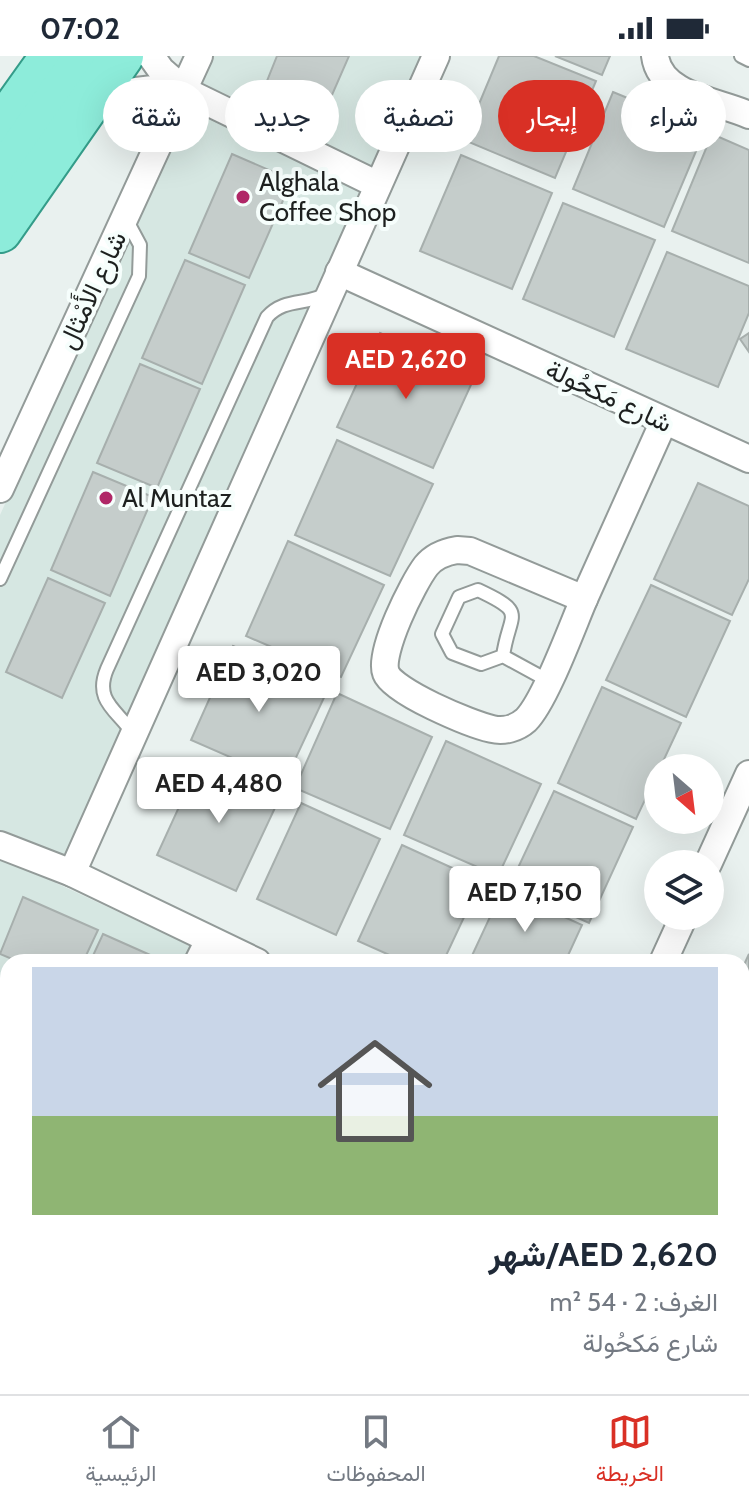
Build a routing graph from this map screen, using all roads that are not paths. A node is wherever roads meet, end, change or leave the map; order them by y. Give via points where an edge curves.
1 (52, 56) edge
2 (86, 56) edge
3 (122, 56) edge
4 (151, 56) edge
5 (199, 56) edge
6 (436, 56) edge
7 (655, 56) edge
8 (741, 56) edge
9 (749, 60) edge
10 (172, 80) edge
11 (189, 80) edge
12 (103, 101) edge
13 (209, 103) edge
14 (89, 106) junction
15 (747, 108) edge
16 (0, 129) edge
17 (156, 152) edge
18 (0, 180) edge
19 (378, 185) junction
20 (125, 217) junction
21 (0, 231) edge
22 (335, 281) junction
23 (664, 421) junction
24 (749, 459) edge
25 (0, 489) edge
26 (0, 579) edge
27 (584, 599) junction
28 (503, 656) junction
29 (547, 680) junction
30 (135, 738) junction
31 (749, 774) edge
32 (0, 845) edge
33 (714, 850) edge
34 (72, 873) junction
35 (678, 930) edge
36 (203, 951) edge
37 (667, 954) edge

1 - 16 main road
2 - 18 main road
3 - 14 main road
4 - 10 street
5 - 11 street, شارع الأَمْثال
6 - 19 street
7 - 15 street via 670,85
8 - 9 lane
12 - 14 street
13 - 19 street
14 - 21 main road
17 - 20 street, شارع الأَمْثال
19 - 22 street
20 - 25 street, شارع الأَمْثال
20 - 26 lane via 140,245 139,276
22 - 23 street, شارع مَكحُولة
22 - 30 street
22 - 30 lane via 318,298 283,304 267,317 107,669 102,687 107,705
23 - 24 street, شارع مَكحُولة
23 - 27 street
27 - 29 street
27 - 29 street via 470,551 445,552 425,567 384,653 386,673 398,689 492,729 524,722
28 - 28 lane via 513,612 478,590 466,592 442,634 445,644 452,653 481,664
28 - 29 lane
30 - 34 street
31 - 33 street
32 - 34 street
34 - 36 street
35 - 37 street

